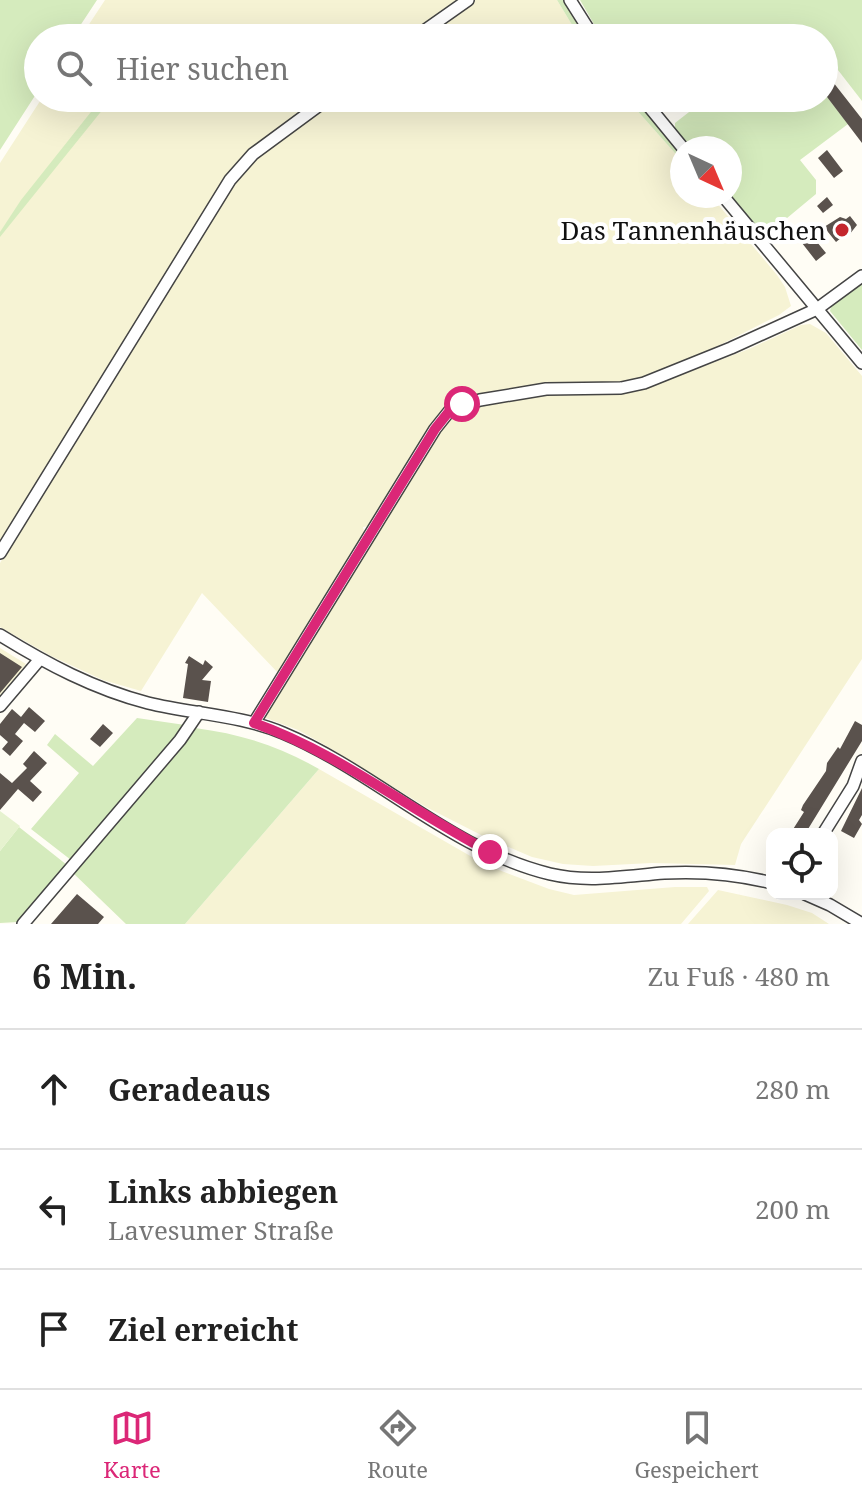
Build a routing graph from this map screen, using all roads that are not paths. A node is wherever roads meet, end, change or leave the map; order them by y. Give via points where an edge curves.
1 (468, 0) edge
2 (570, 0) edge
3 (434, 24) edge
4 (585, 24) edge
5 (310, 112) edge
6 (653, 112) edge
7 (673, 136) edge
8 (733, 208) edge
9 (862, 276) edge
10 (817, 309) junction
11 (862, 363) edge
12 (0, 553) edge
13 (0, 635) edge
14 (40, 659) junction
15 (0, 706) edge
16 (199, 712) junction
17 (254, 723) junction
18 (861, 764) edge
19 (827, 828) edge
20 (766, 882) edge
21 (819, 900) edge
22 (23, 924) edge
23 (862, 924) edge

1 - 3 street
2 - 4 street
5 - 12 street via 235,173
6 - 7 street
8 - 10 street
9 - 10 street
10 - 11 street
10 - 17 street via 631,387 528,391 451,409
13 - 14 street
14 - 15 street
14 - 16 street via 101,688
16 - 17 street
16 - 22 street
17 - 20 street via 322,753 441,826 526,867 576,879 696,872
18 - 19 street
21 - 23 street

